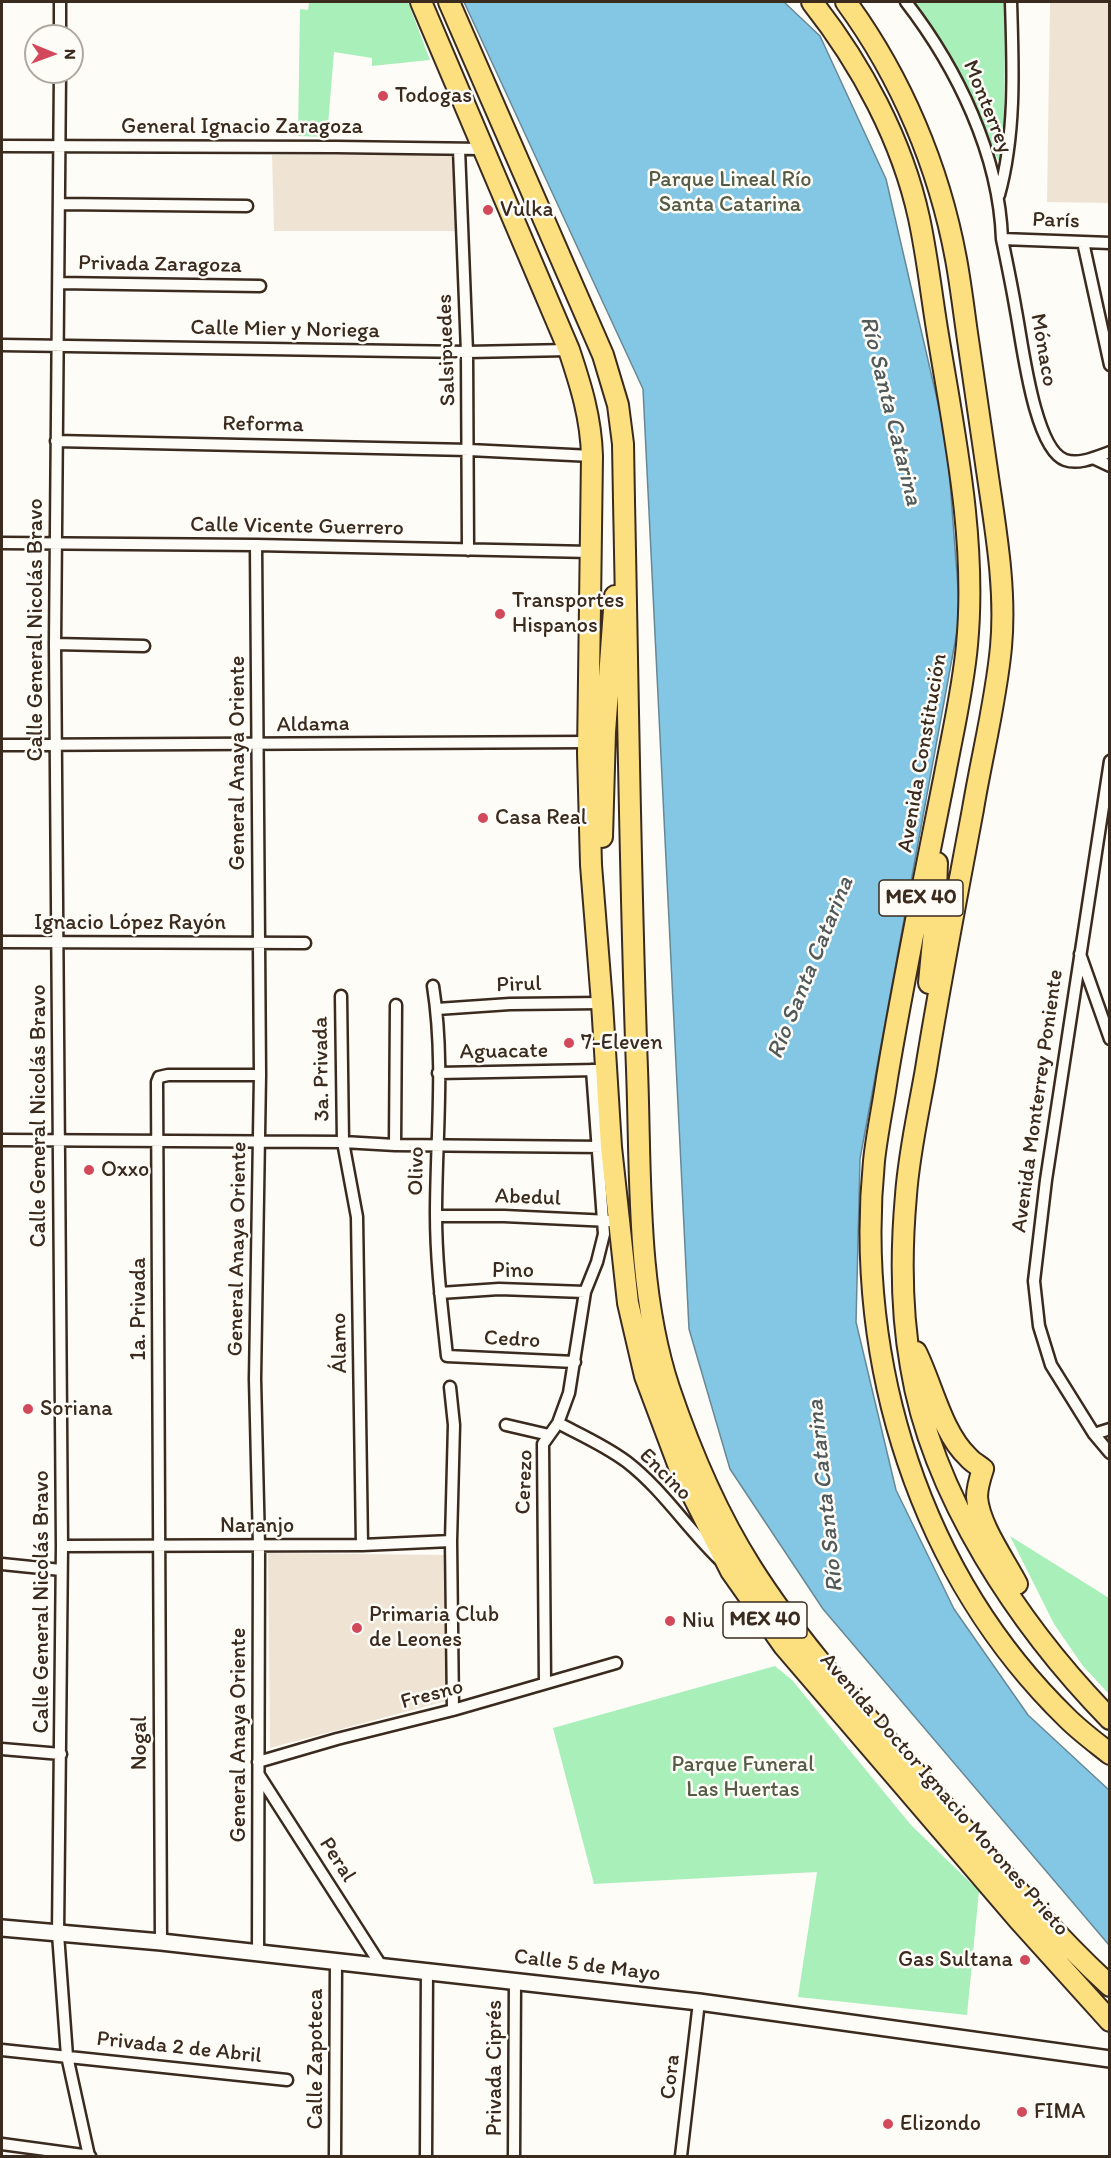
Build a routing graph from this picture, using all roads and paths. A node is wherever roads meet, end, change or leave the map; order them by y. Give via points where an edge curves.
1 (60, 2) edge
2 (421, 2) edge
3 (449, 2) edge
4 (812, 2) edge
5 (846, 2) edge
6 (906, 2) edge
7 (1011, 2) edge
8 (60, 24) edge
9 (60, 84) edge
10 (2, 146) edge
11 (60, 146) junction
12 (459, 149) junction
13 (483, 149) junction
14 (998, 198) junction
15 (60, 204) junction
16 (247, 206) dead end
17 (1002, 239) junction
18 (1083, 242) junction
19 (1110, 243) edge
20 (58, 283) junction
21 (260, 286) dead end
22 (2, 345) edge
23 (58, 345) junction
24 (569, 350) junction
25 (467, 352) junction
26 (1110, 365) edge
27 (56, 441) junction
28 (468, 450) junction
29 (1110, 452) edge
30 (592, 456) junction
31 (1093, 458) junction
32 (1110, 466) edge
33 (624, 501) junction
34 (2, 543) edge
35 (56, 543) junction
36 (256, 545) junction
37 (468, 550) junction
38 (591, 552) junction
39 (55, 644) junction
40 (144, 646) dead end
41 (588, 742) junction
42 (56, 744) junction
43 (2, 745) edge
44 (257, 745) junction
45 (1110, 761) edge
46 (937, 816) junction
47 (58, 941) junction
48 (2, 942) edge
49 (258, 943) junction
50 (304, 943) dead end
51 (1079, 951) junction
52 (599, 974) junction
53 (433, 986) dead end
54 (341, 996) dead end
55 (602, 1003) junction
56 (396, 1005) dead end
57 (437, 1009) junction
58 (1110, 1039) edge
59 (929, 1051) junction
60 (599, 1070) junction
61 (438, 1073) junction
62 (260, 1075) junction
63 (2, 1140) edge
64 (58, 1142) junction
65 (158, 1142) junction
66 (343, 1142) junction
67 (260, 1143) junction
68 (395, 1145) junction
69 (437, 1145) junction
70 (605, 1147) junction
71 (436, 1216) junction
72 (611, 1221) junction
73 (585, 1292) junction
74 (440, 1293) junction
75 (906, 1332) junction
76 (447, 1356) joint
77 (575, 1362) junction
78 (450, 1387) dead end
79 (558, 1424) junction
80 (506, 1425) dead end
81 (1110, 1429) edge
82 (1094, 1434) junction
83 (549, 1435) junction
84 (1110, 1453) edge
85 (451, 1541) junction
86 (159, 1545) junction
87 (259, 1545) junction
88 (362, 1545) junction
89 (62, 1546) junction
90 (2, 1564) edge
91 (61, 1570) junction
92 (731, 1571) junction
93 (1034, 1631) junction
94 (616, 1663) dead end
95 (545, 1683) junction
96 (453, 1710) junction
97 (1110, 1719) edge
98 (2, 1749) edge
99 (61, 1754) junction
100 (1110, 1754) edge
101 (258, 1762) junction
102 (258, 1775) junction
103 (2, 1928) edge
104 (58, 1934) junction
105 (161, 1942) junction
106 (258, 1953) junction
107 (336, 1962) junction
108 (382, 1966) junction
109 (427, 1971) junction
110 (515, 1981) junction
111 (1110, 1986) edge
112 (699, 2002) junction
113 (1110, 2021) edge
114 (2, 2050) edge
115 (67, 2056) junction
116 (1110, 2059) edge
117 (287, 2080) dead end
118 (2, 2144) edge
119 (21, 2152) edge
120 (89, 2156) edge
121 (335, 2157) edge
122 (426, 2157) edge
123 (514, 2157) edge
124 (681, 2157) edge

1 - 8 street
2 - 13 highway, Avenida Doctor Ignacio Morones Prieto / MEX 40
3 - 33 highway, Avenida Doctor Ignacio Morones Prieto / MEX 40 via 603,356 618,405
4 - 46 highway, Avenida Constitución / MEX 40 via 840,39 869,89 911,189 956,442 970,607 963,676
5 - 59 highway, MEX 40 via 898,87 942,200 956,260 1000,572 1000,654
6 - 14 street, Monterrey via 958,80
7 - 14 street via 1010,139
9 - 11 street, Calle General Nicolás Bravo
10 - 11 street, General Ignacio Zaragoza
11 - 12 street, General Ignacio Zaragoza
11 - 15 street, Calle General Nicolás Bravo
12 - 13 street, General Ignacio Zaragoza
12 - 25 street, Salsipuedes
13 - 24 highway, Avenida Doctor Ignacio Morones Prieto / MEX 40
14 - 17 street, Monterrey
15 - 16 street
15 - 20 street, Calle General Nicolás Bravo
17 - 18 street, París
17 - 31 street, Mónaco via 1033,402 1046,439 1063,460
18 - 19 street, París
18 - 26 street
20 - 21 street, Privada Zaragoza
20 - 23 street, Calle General Nicolás Bravo
22 - 23 street, Calle Mier y Noriega
23 - 25 street, Calle Mier y Noriega
23 - 27 street, Calle General Nicolás Bravo
24 - 25 street, Calle Mier y Noriega
24 - 30 highway, Avenida Doctor Ignacio Morones Prieto / MEX 40 via 585,396
25 - 28 street, Salsipuedes
27 - 28 street, Reforma
27 - 35 street, Calle General Nicolás Bravo
28 - 30 street, Reforma
28 - 37 street, Salsipuedes
29 - 31 street
30 - 38 highway, Avenida Doctor Ignacio Morones Prieto / MEX 40
31 - 32 street
33 - 52 highway via 605,732
33 - 111 highway, Avenida Doctor Ignacio Morones Prieto / MEX 40 via 642,1200 653,1328 668,1385 693,1451 734,1538 818,1660 1050,1928
34 - 35 street, Calle Vicente Guerrero
35 - 36 street, Calle Vicente Guerrero
35 - 39 street, Calle General Nicolás Bravo
36 - 37 street, Calle Vicente Guerrero
36 - 44 street, General Anaya Oriente
37 - 38 street, Calle Vicente Guerrero
38 - 41 highway, Avenida Doctor Ignacio Morones Prieto / MEX 40
39 - 40 street
39 - 42 street, Calle General Nicolás Bravo
41 - 44 street, Aldama
41 - 52 highway, Avenida Doctor Ignacio Morones Prieto / MEX 40
42 - 43 street, Aldama
42 - 44 street, Aldama
42 - 47 street, Calle General Nicolás Bravo
44 - 49 street, General Anaya Oriente
45 - 51 street, Avenida Monterrey Poniente
46 - 59 highway via 935,920 924,1025
46 - 100 highway, Avenida Constitución / MEX 40 via 874,1160 871,1265 883,1366 908,1465 965,1588 1024,1671 1070,1721
47 - 48 street, Ignacio López Rayón
47 - 49 street, Ignacio López Rayón
47 - 64 street, Calle General Nicolás Bravo
49 - 50 street, Ignacio López Rayón
49 - 62 street, General Anaya Oriente
51 - 58 street
51 - 82 street, Avenida Monterrey Poniente via 1034,1281 1039,1326 1052,1365
52 - 55 highway, Avenida Doctor Ignacio Morones Prieto / MEX 40
53 - 57 street, Olivo
54 - 66 street, 3a. Privada
55 - 57 street, Pirul
55 - 60 highway, Avenida Doctor Ignacio Morones Prieto / MEX 40
56 - 68 street
57 - 61 street, Olivo
59 - 75 highway, MEX 40 via 906,1194
60 - 61 street, Aguacate
60 - 70 highway, Avenida Doctor Ignacio Morones Prieto / MEX 40
61 - 69 street, Olivo
62 - 65 street, 1a. Privada via 159,1077
62 - 67 street, General Anaya Oriente
63 - 64 street
64 - 65 street
64 - 89 street, Calle General Nicolás Bravo
65 - 67 street
65 - 86 street, 1a. Privada
66 - 67 street
66 - 68 street
66 - 88 street, Álamo via 357,1217
67 - 87 street, General Anaya Oriente via 255,1379
68 - 69 street
69 - 70 street
69 - 71 street, Olivo
70 - 72 highway, Avenida Doctor Ignacio Morones Prieto / MEX 40
71 - 72 street, Abedul
71 - 74 street, Olivo
72 - 73 street, Cerezo
72 - 92 highway, Avenida Doctor Ignacio Morones Prieto / MEX 40 via 645,1376 681,1472
73 - 74 street, Pino via 499,1289
73 - 77 street, Cerezo
74 - 76 street, Olivo
75 - 93 highway, MEX 40 via 918,1402 951,1496
75 - 93 highway via 953,1437 967,1457 983,1468 977,1497 981,1514 1016,1582
76 - 77 street, Cedro
77 - 79 street, Cerezo
78 - 85 street via 454,1425
79 - 83 street, Cerezo
79 - 92 street, Encino via 626,1461
80 - 83 street
81 - 82 street
82 - 84 street, Avenida Monterrey Poniente
83 - 95 street, Cerezo via 542,1455
85 - 88 street, Naranjo
85 - 96 street
86 - 87 street, Naranjo
86 - 89 street, Naranjo
86 - 105 street, Nogal
87 - 88 street, Naranjo
87 - 101 street, General Anaya Oriente
89 - 91 street, Calle General Nicolás Bravo
90 - 91 street
91 - 99 street, Calle General Nicolás Bravo
92 - 113 highway, Avenida Doctor Ignacio Morones Prieto / MEX 40 via 784,1646
93 - 97 highway, MEX 40
94 - 95 street, Fresno
95 - 96 street, Fresno
96 - 101 street, Fresno
98 - 99 street
99 - 104 street, Calle General Nicolás Bravo
101 - 102 street, General Anaya Oriente
102 - 106 street, General Anaya Oriente
102 - 108 street, Peral
103 - 104 street, Calle 5 de Mayo
104 - 105 street, Calle 5 de Mayo
104 - 115 street, Calle General Nicolás Bravo
105 - 106 street, Calle 5 de Mayo
106 - 107 street, Calle 5 de Mayo
107 - 108 street, Calle 5 de Mayo
107 - 121 street, Calle Zapoteca
108 - 109 street, Calle 5 de Mayo
109 - 110 street, Calle 5 de Mayo
109 - 122 street
110 - 112 street, Calle 5 de Mayo
110 - 123 street, Privada Ciprés
112 - 116 street, Calle 5 de Mayo
112 - 124 street, Cora
114 - 115 street, Privada 2 de Abril
115 - 117 street, Privada 2 de Abril
115 - 120 street, Calle General Nicolás Bravo
118 - 119 street
119 - 120 street

